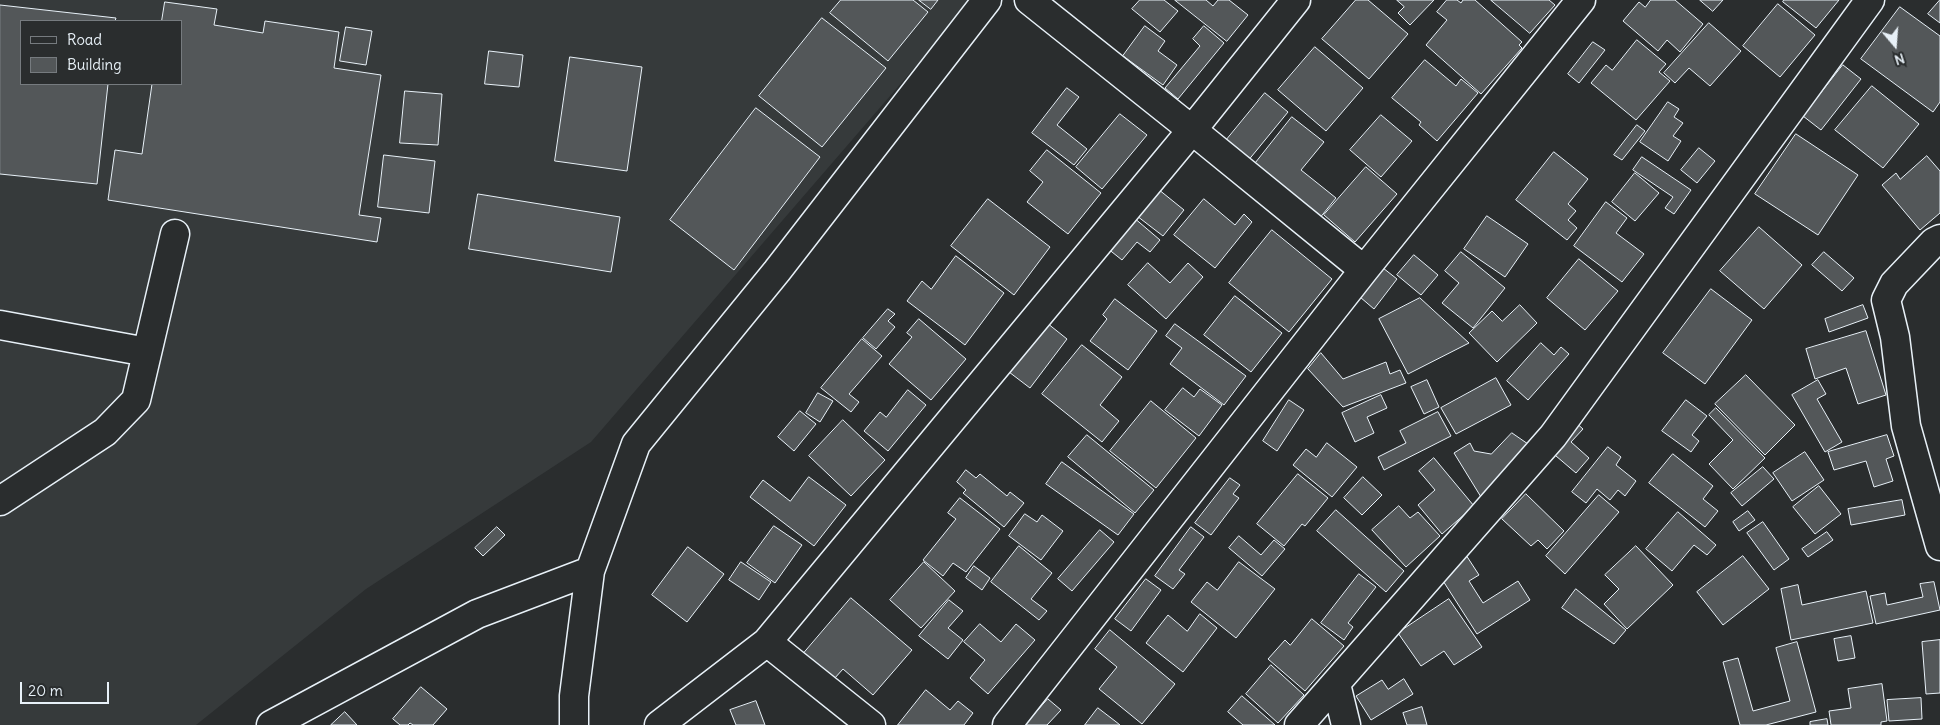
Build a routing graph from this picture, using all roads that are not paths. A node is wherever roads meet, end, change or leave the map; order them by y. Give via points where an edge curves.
1 (987, 0) edge
2 (1029, 0) edge
3 (1296, 0) edge
4 (1580, 0) edge
5 (1870, 0) edge
6 (1192, 130) junction
7 (175, 234) dead end
8 (1940, 238) edge
9 (1364, 270) junction
10 (0, 325) edge
11 (147, 352) junction
12 (0, 502) edge
13 (1940, 546) edge
14 (590, 571) junction
15 (767, 642) junction
16 (1336, 684) junction
17 (271, 725) edge
18 (574, 725) edge
19 (659, 725) edge
20 (871, 725) edge
21 (1007, 725) edge
22 (1299, 725) edge
23 (1346, 725) edge

1 - 14 street via 777,271 636,444
2 - 6 street
3 - 6 street
4 - 9 street
5 - 16 street via 1553,436
6 - 9 street
6 - 15 street
7 - 11 street
8 - 13 street via 1894,284 1886,300 1895,337 1906,426
9 - 21 street
10 - 11 street
11 - 12 street via 136,400 105,432
14 - 17 street via 477,614
14 - 18 street via 574,696
15 - 19 street
15 - 20 street
16 - 22 street
16 - 23 street

